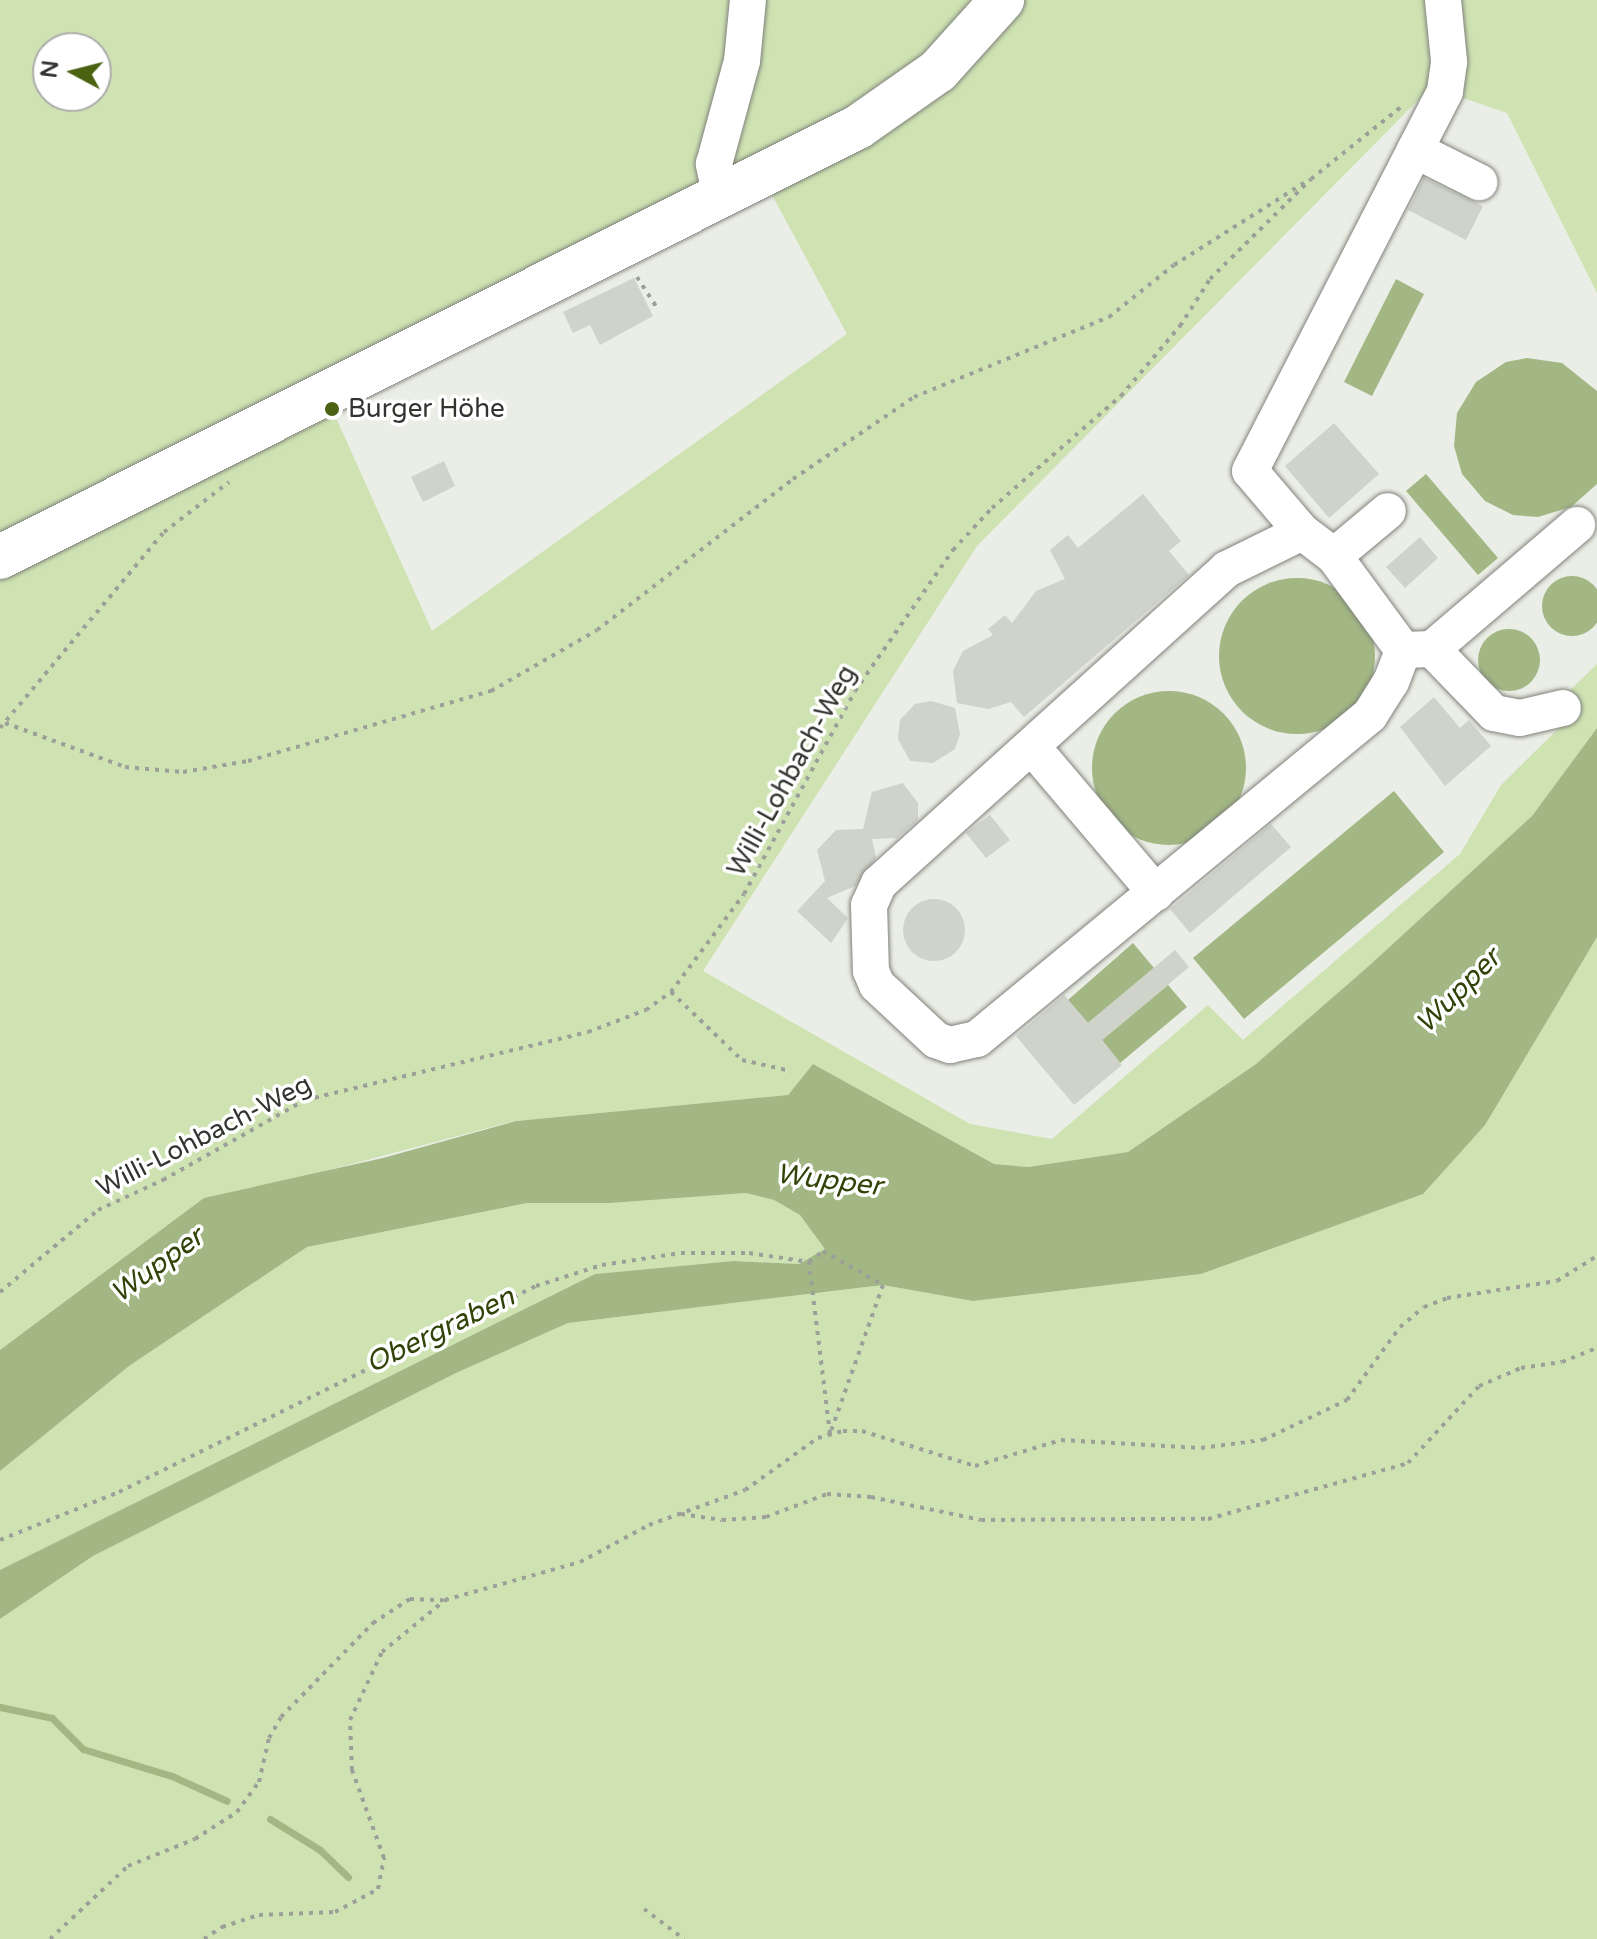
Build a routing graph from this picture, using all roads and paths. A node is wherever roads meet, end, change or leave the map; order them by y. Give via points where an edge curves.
1 (748, 0) edge
2 (1002, 0) edge
3 (1443, 0) edge
4 (1429, 94) junction
5 (1415, 150) junction
6 (1311, 179) junction
7 (1479, 182) dead end
8 (721, 198) junction
9 (629, 265) dead end
10 (656, 306) dead end
11 (233, 437) junction
12 (1388, 511) dead end
13 (1577, 525) dead end
14 (1302, 532) junction
15 (1334, 556) junction
16 (0, 557) edge
17 (1417, 650) junction
18 (1563, 708) dead end
19 (5, 723) junction
20 (0, 728) edge
21 (1033, 748) junction
22 (1156, 893) junction
23 (671, 992) junction
24 (791, 1071) dead end
25 (1597, 1256) edge
26 (809, 1262) junction
27 (0, 1292) edge
28 (1597, 1348) edge
29 (830, 1434) junction
30 (678, 1514) junction
31 (0, 1540) edge
32 (445, 1600) junction
33 (644, 1909) dead end
34 (50, 1939) edge
35 (204, 1939) edge
36 (684, 1939) edge

1 - 8 lane via 742,61 714,164
2 - 8 main road via 938,71 858,127
3 - 4 lane via 1449,61
4 - 5 lane
4 - 6 path, Willi-Lohbach-Weg
5 - 7 lane
5 - 14 lane via 1250,471
6 - 19 path via 1184,259 1109,317 914,397 793,479 597,630 491,691 248,761 183,772 125,767
6 - 23 path, Willi-Lohbach-Weg via 1210,279 1180,326 1121,396 992,508 953,550 855,691 750,885
8 - 11 main road
9 - 10 path
11 - 16 main road
11 - 19 path via 241,457 229,483 164,532
12 - 15 lane
13 - 17 lane
14 - 15 lane
14 - 21 lane via 1227,569
15 - 17 lane
17 - 18 lane via 1494,713 1520,718
17 - 22 lane via 1370,715
19 - 20 path
21 - 22 lane
21 - 22 lane via 879,883 869,905 868,931 877,985 936,1040 966,1044
23 - 24 path via 742,1060
23 - 27 path, Willi-Lohbach-Weg via 646,1010 598,1029 305,1100 163,1180 98,1210
25 - 29 path via 1557,1281 1447,1298 1424,1307 1400,1327 1347,1400 1288,1432 1241,1446 1061,1440 975,1466 862,1431
26 - 29 path
26 - 29 path via 823,1251 883,1285
26 - 31 path via 749,1253 681,1253 602,1265 536,1286 119,1492
28 - 30 path via 1562,1362 1521,1368 1479,1386 1408,1463 1208,1519 981,1520 837,1494 741,1520
29 - 30 path via 745,1490
30 - 32 path via 553,1573
32 - 34 path via 410,1599 373,1623 281,1717 269,1738 259,1782 237,1812 195,1839 128,1866
32 - 35 path via 382,1652 350,1720 352,1770 384,1858 378,1889 335,1912 259,1915
33 - 36 path

